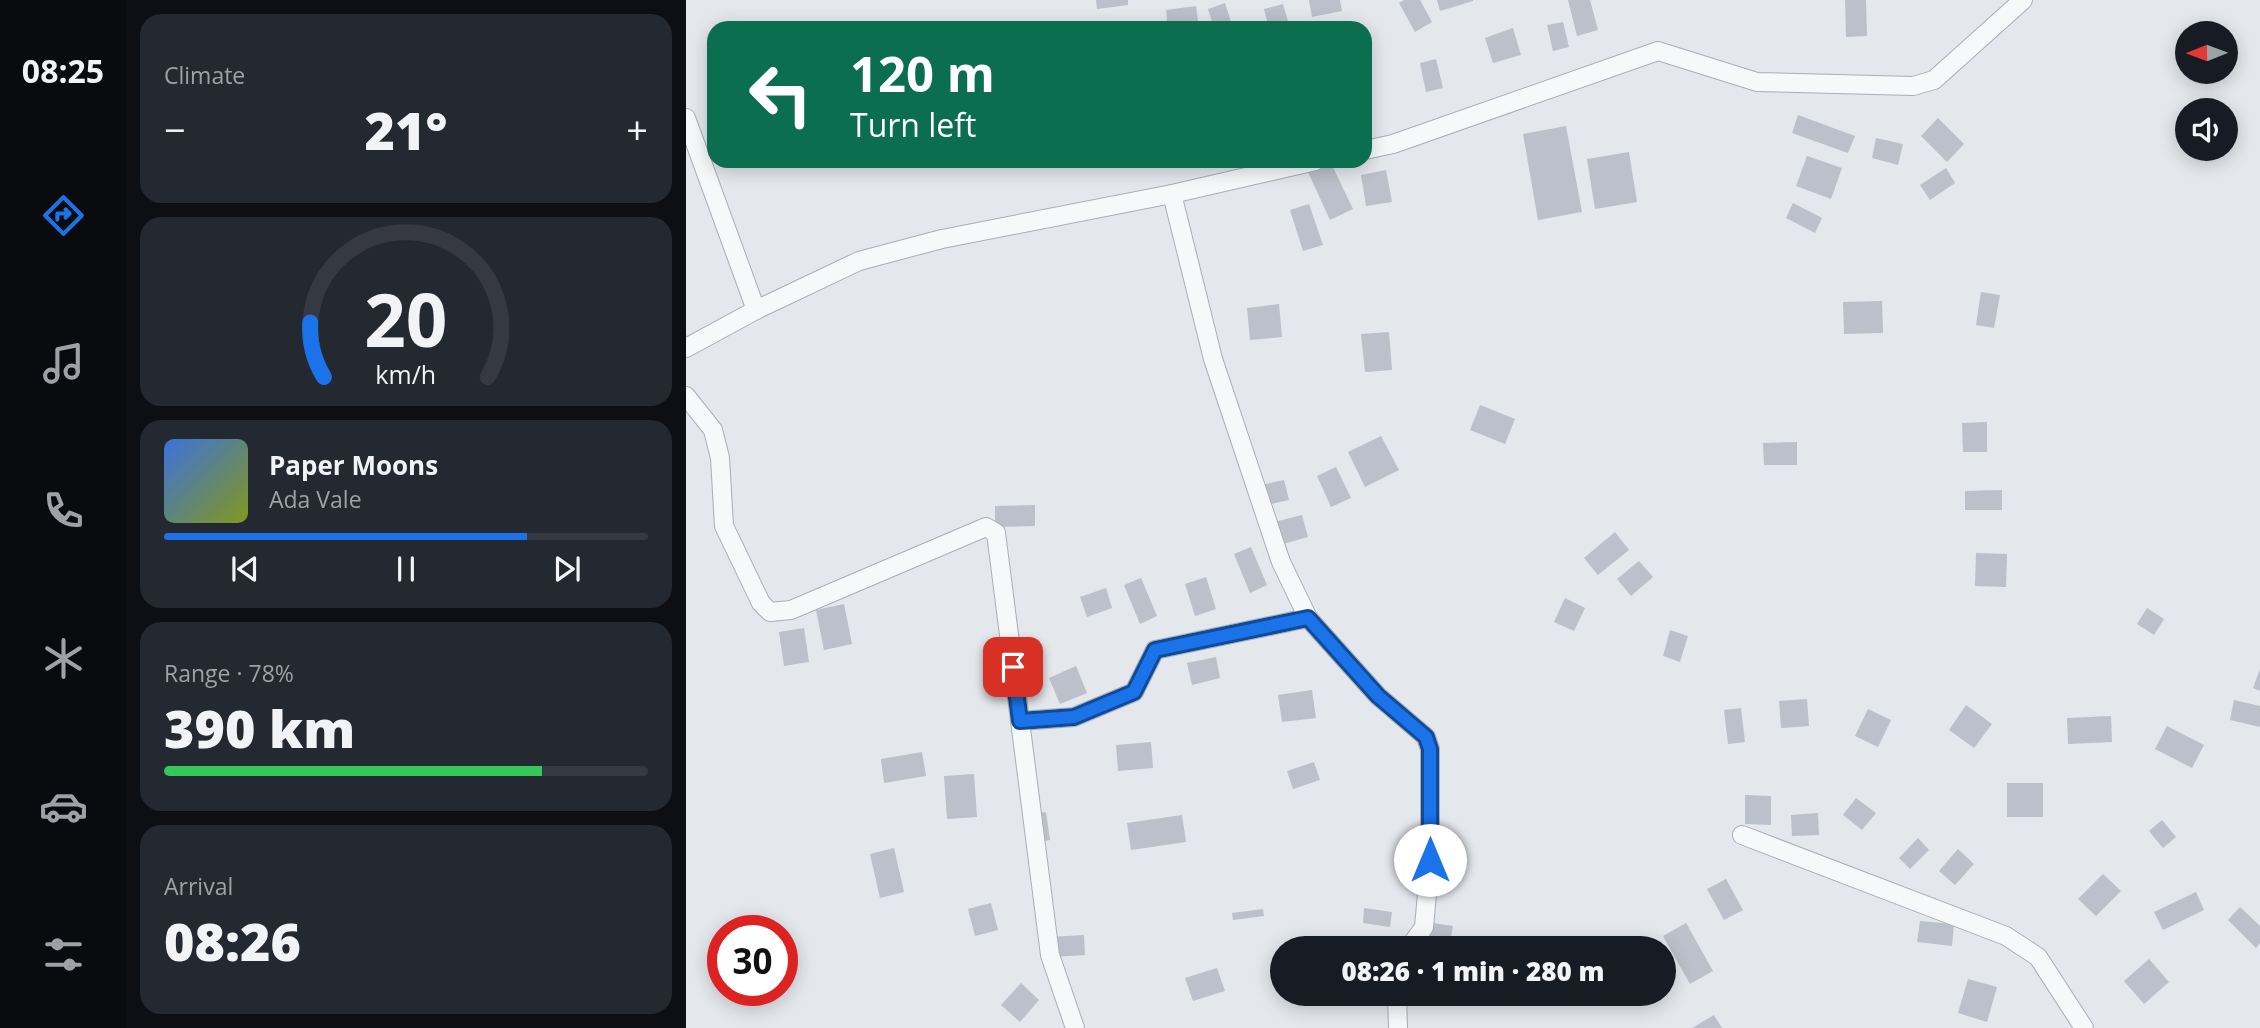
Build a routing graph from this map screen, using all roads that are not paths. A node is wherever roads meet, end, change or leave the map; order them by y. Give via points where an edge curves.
1 (2023, 0) edge
2 (686, 118) edge
3 (1372, 148) edge
4 (1285, 168) edge
5 (1172, 194) junction
6 (756, 310) junction
7 (686, 348) edge
8 (686, 396) edge
9 (1308, 618) junction
10 (1020, 721) junction
11 (1742, 835) dead end
12 (1418, 936) edge
13 (1397, 1006) edge
14 (2079, 1025) edge
15 (1075, 1028) edge
16 (1398, 1028) edge

1 - 3 street via 1934,80 1913,86 1757,82 1658,51
2 - 6 street
4 - 5 street
5 - 6 street via 942,239 859,261
5 - 9 street via 1213,359 1281,562
6 - 7 street
8 - 10 street via 713,430 720,458 724,526 761,603 770,612 790,610 986,527 996,533
9 - 10 street via 1155,650 1134,692 1074,717
9 - 12 street via 1378,696 1426,737 1430,749 1430,860 1424,927
10 - 15 street via 1050,955
11 - 14 street via 2006,936 2038,957
13 - 16 street

